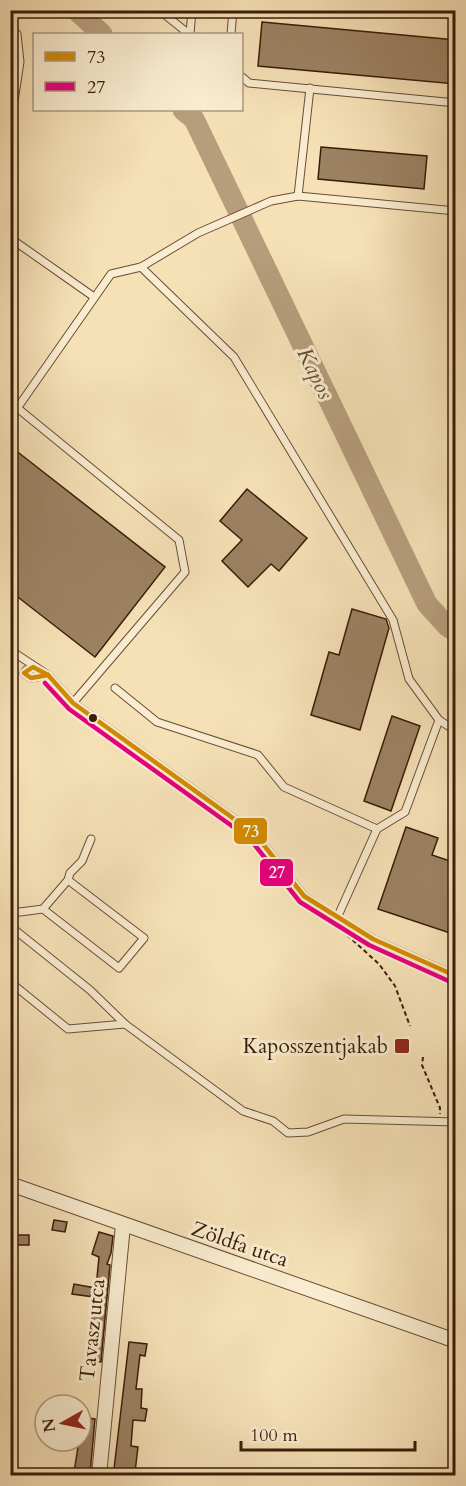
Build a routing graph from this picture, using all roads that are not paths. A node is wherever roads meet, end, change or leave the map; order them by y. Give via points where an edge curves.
1 (159, 10) edge
2 (192, 10) edge
3 (233, 10) edge
4 (404, 10) edge
5 (456, 15) edge
6 (10, 28) edge
7 (188, 33) edge
8 (189, 33) edge
9 (231, 33) edge
10 (243, 78) edge
11 (310, 88) junction
12 (456, 103) edge
13 (10, 128) edge
14 (298, 196) junction
15 (456, 211) edge
16 (10, 238) edge
17 (141, 267) junction
18 (94, 297) junction
19 (10, 402) edge
20 (18, 407) junction
21 (10, 650) edge
22 (39, 669) junction
23 (48, 675) junction
24 (115, 688) dead end
25 (73, 702) junction
26 (439, 720) junction
27 (456, 731) edge
28 (377, 829) junction
29 (91, 839) dead end
30 (68, 880) junction
31 (43, 909) junction
32 (10, 911) edge
33 (337, 918) junction
34 (10, 926) edge
35 (456, 976) edge
36 (10, 982) edge
37 (125, 1024) junction
38 (456, 1122) edge
39 (10, 1184) edge
40 (123, 1225) junction
41 (456, 1341) edge
42 (99, 1476) edge

1 - 7 lane
2 - 8 lane
3 - 9 lane
4 - 5 lane
6 - 13 lane via 17,34 20,62
10 - 11 lane via 249,83
11 - 12 lane
11 - 14 lane
14 - 15 lane
14 - 17 lane via 271,201 198,233
16 - 18 lane
17 - 18 lane via 111,274
17 - 26 lane via 234,357 393,620 410,679
18 - 20 lane
19 - 20 lane
20 - 25 lane via 179,540 185,572
21 - 22 lane
22 - 23 lane
22 - 23 lane via 24,673 31,678
23 - 25 lane
24 - 28 lane via 157,722 258,755 284,787
25 - 33 lane via 255,834 304,896
26 - 27 lane
26 - 28 lane via 405,812
28 - 33 lane
29 - 30 lane
30 - 31 lane
30 - 31 lane via 144,938 119,968
31 - 32 lane
33 - 35 lane via 373,939
34 - 37 lane via 90,990
36 - 37 lane via 68,1029
37 - 38 lane via 243,1111 273,1121 288,1133 308,1132 344,1119
39 - 40 street, Zöldfa utca
40 - 41 street, Zöldfa utca
40 - 42 street, Tavasz utca

